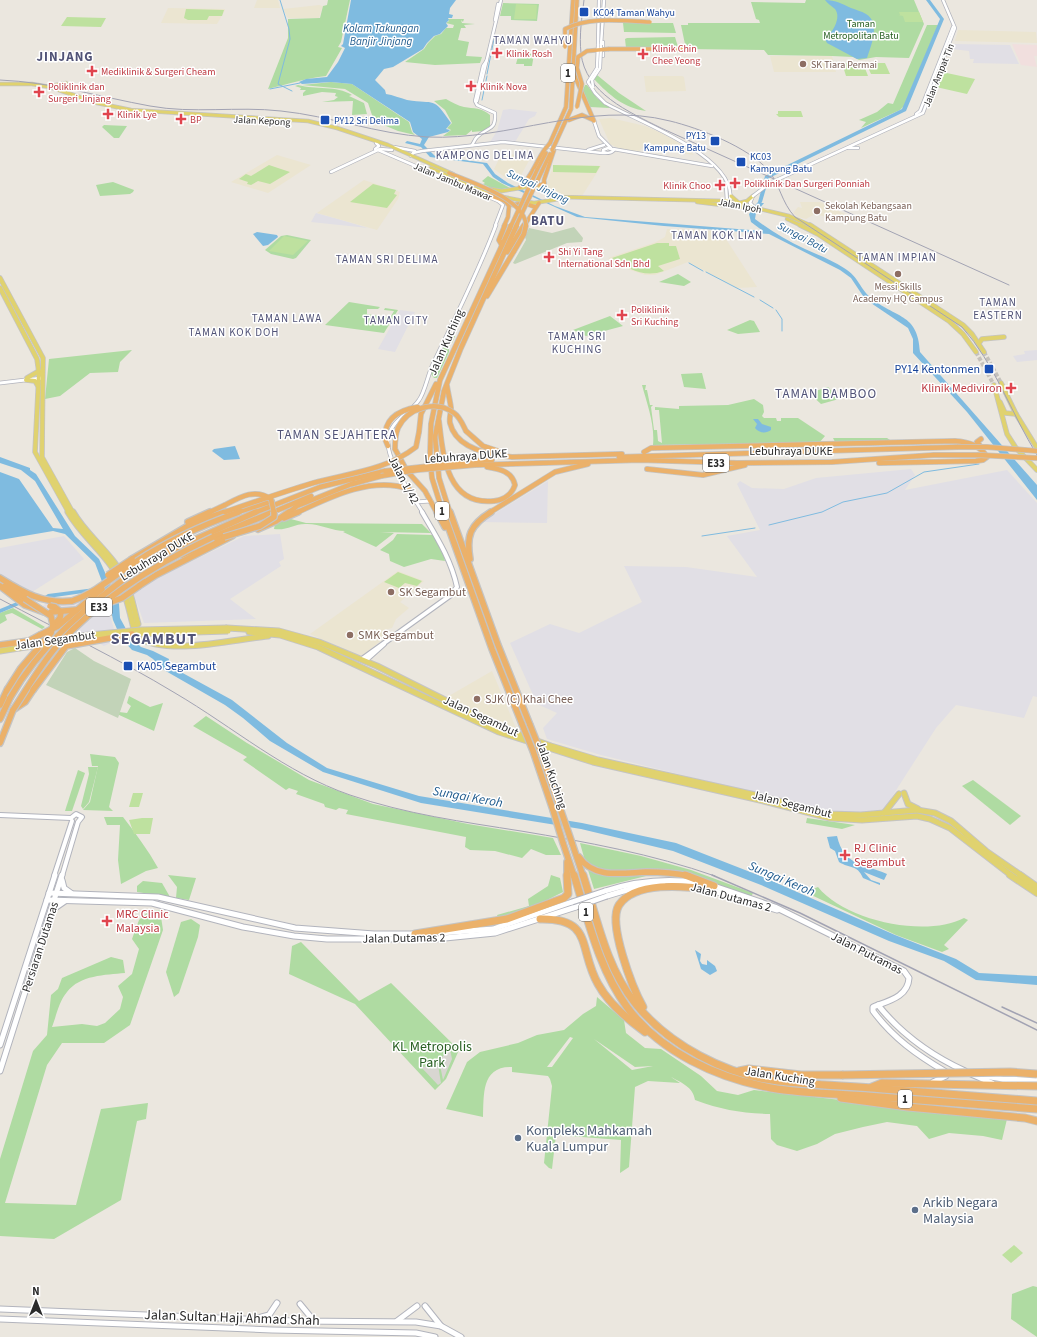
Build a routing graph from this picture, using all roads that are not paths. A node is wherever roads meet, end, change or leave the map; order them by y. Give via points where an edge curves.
1 (500, 0) edge
2 (573, 0) edge
3 (577, 0) edge
4 (600, 0) edge
5 (604, 0) edge
6 (941, 0) edge
7 (652, 21) dead end
8 (603, 37) junction
9 (600, 45) junction
10 (682, 49) dead end
11 (570, 55) junction
12 (604, 56) dead end
13 (572, 70) junction
14 (0, 84) edge
15 (39, 85) junction
16 (932, 88) junction
17 (64, 91) junction
18 (926, 93) junction
19 (577, 107) junction
20 (205, 114) junction
21 (262, 119) junction
22 (593, 119) junction
23 (569, 120) junction
24 (310, 123) junction
25 (566, 123) junction
26 (306, 126) dead end
27 (867, 138) junction
28 (603, 141) junction
29 (376, 142) junction
30 (476, 143) junction
31 (388, 145) junction
32 (604, 145) junction
33 (546, 149) junction
34 (603, 149) junction
35 (378, 150) junction
36 (392, 150) junction
37 (422, 150) junction
38 (553, 150) junction
39 (613, 150) junction
40 (582, 151) junction
41 (588, 152) junction
42 (840, 152) junction
43 (607, 153) junction
44 (411, 156) junction
45 (705, 160) junction
46 (820, 160) junction
47 (699, 164) junction
48 (712, 166) junction
49 (447, 172) junction
50 (529, 177) junction
51 (544, 183) junction
52 (519, 187) junction
53 (494, 190) junction
54 (512, 190) junction
55 (546, 190) junction
56 (487, 194) junction
57 (753, 196) junction
58 (729, 199) junction
59 (513, 200) junction
60 (547, 200) junction
61 (697, 202) junction
62 (540, 203) junction
63 (739, 203) junction
64 (513, 206) junction
65 (536, 207) junction
66 (750, 207) junction
67 (763, 210) junction
68 (508, 217) junction
69 (494, 229) joint
70 (502, 245) junction
71 (503, 255) junction
72 (880, 276) junction
73 (0, 278) edge
74 (891, 278) junction
75 (890, 283) junction
76 (0, 288) edge
77 (477, 313) junction
78 (1004, 337) dead end
79 (979, 343) junction
80 (976, 352) tunnel mouth
81 (984, 352) tunnel mouth
82 (445, 367) junction
83 (39, 371) junction
84 (44, 377) junction
85 (39, 378) junction
86 (448, 378) junction
87 (26, 379) junction
88 (0, 382) edge
89 (1001, 383) tunnel mouth
90 (994, 385) tunnel mouth
91 (39, 386) junction
92 (998, 399) junction
93 (444, 408) junction
94 (1016, 414) junction
95 (438, 415) junction
96 (981, 439) dead end
97 (974, 444) junction
98 (388, 446) junction
99 (767, 446) junction
100 (813, 446) junction
101 (1037, 448) edge
102 (879, 449) junction
103 (845, 450) junction
104 (692, 451) junction
105 (644, 452) dead end
106 (794, 452) junction
107 (1037, 452) edge
108 (624, 454) junction
109 (603, 455) junction
110 (987, 457) junction
111 (1037, 458) edge
112 (534, 459) junction
113 (640, 460) junction
114 (851, 462) junction
115 (751, 463) junction
116 (475, 464) junction
117 (647, 469) dead end
118 (1037, 470) edge
119 (320, 487) junction
120 (409, 489) junction
121 (318, 495) junction
122 (427, 495) junction
123 (422, 500) junction
124 (431, 501) junction
125 (415, 502) junction
126 (218, 514) junction
127 (276, 521) junction
128 (211, 535) junction
129 (224, 537) junction
130 (170, 541) junction
131 (153, 545) junction
132 (457, 553) junction
133 (150, 570) junction
134 (132, 573) junction
135 (472, 573) junction
136 (0, 578) edge
137 (0, 583) edge
138 (0, 586) edge
139 (129, 590) junction
140 (27, 598) junction
141 (72, 601) junction
142 (134, 627) junction
143 (227, 630) junction
144 (238, 631) junction
145 (132, 634) junction
146 (40, 635) junction
147 (277, 635) junction
148 (232, 641) junction
149 (0, 645) edge
150 (0, 651) edge
151 (343, 657) junction
152 (363, 660) junction
153 (383, 676) junction
154 (0, 705) edge
155 (13, 710) junction
156 (0, 719) edge
157 (0, 743) edge
158 (904, 812) junction
159 (929, 812) junction
160 (884, 813) junction
161 (0, 815) edge
162 (837, 818) junction
163 (71, 819) junction
164 (78, 822) junction
165 (964, 838) junction
166 (566, 853) junction
167 (576, 854) junction
168 (62, 878) junction
169 (639, 881) junction
170 (687, 885) junction
171 (712, 888) junction
172 (1037, 888) edge
173 (49, 893) junction
174 (58, 893) junction
175 (1037, 893) edge
176 (74, 894) junction
177 (606, 894) junction
178 (47, 900) junction
179 (55, 900) junction
180 (66, 901) junction
181 (52, 910) junction
182 (778, 910) joint
183 (540, 919) junction
184 (415, 934) junction
185 (875, 1006) junction
186 (648, 1016) junction
187 (0, 1045) edge
188 (669, 1047) junction
189 (927, 1051) junction
190 (922, 1058) junction
191 (0, 1071) edge
192 (736, 1071) junction
193 (966, 1072) junction
194 (1037, 1074) edge
195 (929, 1084) junction
196 (1037, 1084) edge
197 (1001, 1086) junction
198 (870, 1088) junction
199 (825, 1094) junction
200 (1037, 1101) edge
201 (1037, 1109) edge
202 (1037, 1123) edge
203 (277, 1303) dead end
204 (300, 1304) dead end
205 (417, 1306) dead end
206 (425, 1306) dead end
207 (0, 1309) edge
208 (0, 1319) edge
209 (256, 1319) junction
210 (314, 1321) junction
211 (397, 1321) junction
212 (441, 1326) junction
213 (435, 1337) edge
214 (461, 1337) edge

1 - 30 street via 484,78 476,101 477,105 495,113 495,122 492,129 477,138
2 - 11 highway, 1
3 - 13 highway, 1
4 - 9 street
5 - 8 street
6 - 16 street, Jalan Ampat Tin via 949,10 955,28
6 - 18 street, Jalan Ampat Tin via 952,28
7 - 11 highway, bridge via 589,22 573,25 565,30 566,53
8 - 9 street
8 - 12 street
9 - 45 street, bridge via 597,68 588,82 595,93 624,114 679,139
10 - 19 highway, bridge via 587,51 578,58 577,68 582,84
11 - 33 highway, Jalan Kuching / 1, bridge via 566,107
13 - 22 highway
13 - 25 highway, 1 via 571,109
14 - 15 main road, Jalan Kepong
14 - 21 main road, Jalan Kepong via 45,89 99,107 131,113
15 - 17 main road, Jalan Kepong
15 - 17 main road via 65,85
16 - 18 street
16 - 27 street, Jalan Ampat Tin via 922,114
17 - 20 main road, Jalan Kepong via 97,104 128,110
18 - 46 street, Jalan Ampat Tin via 919,112 850,143
19 - 22 highway
19 - 23 highway
20 - 21 main road
20 - 24 main road, Jalan Kepong via 284,118
21 - 24 main road, Jalan Kepong
22 - 23 highway via 582,115
22 - 28 street
23 - 25 highway
24 - 26 main road
24 - 29 main road, Jalan Kepong
24 - 29 main road, Jalan Kepong via 337,128
25 - 38 highway, 1, bridge
27 - 42 street, Jalan Ampat Tin
27 - 42 street via 859,143 859,148 849,148
28 - 32 street
28 - 39 street
29 - 31 main road, Jalan Kepong
29 - 35 street via 379,147 330,172
29 - 36 main road, Jalan Kepong
30 - 37 street
30 - 40 street via 516,143
31 - 37 street via 408,150
31 - 44 main road, Jalan Kepong
32 - 34 street
32 - 40 street
33 - 50 highway via 536,161
33 - 70 highway, Jalan Kuching / 1, bridge
34 - 39 street
34 - 41 street
34 - 43 street via 603,152
35 - 36 street
35 - 69 street, Jalan Jambu Mawar via 501,202 503,205
36 - 56 main road, Jalan Kepong
37 - 44 street via 412,153
38 - 51 highway
38 - 71 highway, Jalan Kuching / 1, bridge
39 - 43 street
39 - 47 street
40 - 41 street
41 - 43 street
42 - 46 street, Jalan Ampat Tin
44 - 49 main road, Jalan Kepong
45 - 47 street via 705,163
45 - 48 street
46 - 57 street, Jalan Ampat Tin, bridge via 770,183
47 - 48 street
48 - 58 street via 724,175
49 - 53 main road, Jalan Kepong
49 - 77 highway, bridge via 504,198 520,210 526,220 526,229
50 - 51 highway via 529,184 541,186
50 - 52 highway
51 - 55 highway
52 - 54 main road, Jalan Kepong
52 - 55 main road, Jalan Ipoh via 533,186
53 - 54 main road, Jalan Kepong
53 - 56 main road via 497,194
54 - 59 main road
55 - 58 main road, Jalan Ipoh via 563,197
55 - 60 main road via 549,195
56 - 59 main road, Jalan Kepong
56 - 68 highway via 508,203
57 - 63 main road via 748,201
57 - 66 street, Jalan Ampat Tin
57 - 66 street
58 - 61 main road
58 - 63 main road, Jalan Ipoh
58 - 66 main road
59 - 62 main road, Jalan Kepong
59 - 64 highway
60 - 61 main road, Jalan Ipoh
60 - 62 main road, Jalan Ipoh
61 - 66 main road, Jalan Ipoh
62 - 65 highway
63 - 66 main road, Jalan Ipoh
64 - 65 highway via 522,203
64 - 68 highway
65 - 71 highway via 514,243
66 - 67 main road, Jalan Ipoh
67 - 72 main road, Jalan Ipoh via 805,227
67 - 74 main road, Jalan Ipoh via 809,224
68 - 70 highway via 499,240
69 - 98 street, Jalan 1/42 via 483,259 427,377 420,399 392,425
70 - 82 highway, Jalan Kuching / 1
71 - 77 highway, Jalan Kuching / 1
72 - 74 main road
72 - 75 main road, Jalan Ipoh
73 - 84 main road via 43,358
74 - 75 main road
74 - 79 main road, Jalan Ipoh via 963,325
75 - 80 main road, Jalan Ipoh via 957,327
76 - 83 main road via 37,359
77 - 86 highway, Jalan Kuching / 1
78 - 79 main road via 982,339
79 - 81 main road, Jalan Ipoh
82 - 126 highway, bridge via 423,410 416,447 402,458
82 - 132 highway, Jalan Kuching / 1 via 431,424 430,457 437,496
83 - 85 main road
83 - 87 main road
84 - 85 street
84 - 139 main road via 42,457 79,523 116,565
85 - 87 street
85 - 91 main road
86 - 95 highway, Jalan Kuching / 1
86 - 109 highway via 450,425 461,441 477,450 512,457
87 - 88 street
87 - 91 main road via 35,381
89 - 94 main road
90 - 92 main road
91 - 142 main road via 35,452 37,458 76,525 112,567 122,585
92 - 94 main road via 1005,413
92 - 118 main road via 1007,434 1016,448
93 - 98 highway, bridge via 423,406 399,411 386,424 384,434
93 - 108 highway, bridge via 456,414 474,440 494,451 513,455
93 - 122 highway, bridge via 425,407 407,415 396,432 395,449 407,471
94 - 101 main road
95 - 116 highway via 443,453 452,482 458,491 469,498 486,501 502,499 512,492 515,481 508,473
95 - 135 highway, Jalan Kuching / 1 via 435,442 439,478
96 - 110 highway via 977,442 987,453
97 - 100 highway via 955,441
97 - 102 highway via 930,443
97 - 110 highway via 984,451
98 - 120 street, Jalan 1/42 via 391,458
99 - 100 highway
99 - 104 highway
99 - 105 highway via 648,448
100 - 103 highway
102 - 103 highway, Lebuhraya DUKE / E33
102 - 107 highway, Lebuhraya DUKE / E33, bridge via 987,447
103 - 106 highway, Lebuhraya DUKE / E33
104 - 106 highway
104 - 108 highway
106 - 112 highway, Lebuhraya DUKE / E33
108 - 109 highway
109 - 112 highway
110 - 114 highway via 979,461 957,462
111 - 114 highway, Lebuhraya DUKE / E33, bridge via 958,455
112 - 116 highway, Lebuhraya DUKE / E33
113 - 115 highway, Lebuhraya DUKE / E33
113 - 116 highway, Lebuhraya DUKE / E33
113 - 135 highway via 564,469 548,476 482,517 468,536
114 - 115 highway, Lebuhraya DUKE / E33
115 - 117 highway via 703,475
116 - 119 highway, Lebuhraya DUKE / E33, bridge via 404,468
116 - 121 highway, Lebuhraya DUKE / E33, bridge via 411,472 354,483
119 - 128 highway, Lebuhraya DUKE / E33
119 - 130 highway, E33, bridge via 207,523
120 - 125 street, Jalan 1/42
120 - 127 highway via 388,484 362,489 321,502
121 - 127 highway
121 - 128 highway, Lebuhraya DUKE / E33
122 - 123 street
122 - 124 highway
123 - 124 street
123 - 125 street
124 - 132 highway
125 - 152 street, Jalan 1/42 via 443,548 454,572 457,587 451,595
126 - 131 highway via 203,518
126 - 134 highway via 192,526 176,543 153,556
127 - 138 highway, E33, bridge via 227,538 156,575 122,598 106,604 51,612 25,605
128 - 133 highway, Lebuhraya DUKE / E33, bridge
128 - 134 highway, Lebuhraya DUKE / E33 via 174,549
129 - 131 highway, bridge via 271,520 274,513 271,499 260,493 248,494 193,520
129 - 133 highway, bridge
129 - 139 highway via 154,572
130 - 141 highway, E33, bridge via 87,595
130 - 146 highway, bridge via 100,590 58,626
131 - 141 highway, bridge
132 - 166 highway, Jalan Kuching / 1, bridge via 533,751
133 - 155 highway, Lebuhraya DUKE / E33, bridge via 116,593 72,632 38,670
134 - 156 highway, Lebuhraya DUKE / E33, bridge via 75,617 37,657 15,687
135 - 167 highway, Jalan Kuching / 1, bridge via 540,750
136 - 140 highway, E33
137 - 140 highway, E33
139 - 142 main road via 138,624
140 - 141 highway, E33 via 50,603
140 - 146 highway, bridge via 55,607 61,612 57,622
140 - 154 highway, E33, bridge via 51,616 53,629 13,679
142 - 148 main road via 136,637 146,643
143 - 144 main road, Jalan Segambut
143 - 145 main road, Jalan Segambut, bridge
143 - 149 main road, Jalan Segambut, bridge via 122,631
143 - 152 main road, Jalan Segambut via 258,629 290,633
144 - 147 main road, Jalan Segambut
144 - 148 main road via 250,634
145 - 150 main road, Jalan Segambut, bridge
145 - 155 highway, bridge via 66,646 25,702
146 - 149 highway via 29,641
147 - 148 main road
147 - 151 main road, Jalan Segambut
151 - 152 main road
151 - 153 main road, Jalan Segambut
152 - 153 main road
152 - 160 main road, Jalan Segambut via 501,728 598,760 823,812 847,815
153 - 162 main road, Jalan Segambut via 499,732 556,751 660,779
155 - 157 highway, Lebuhraya DUKE / E33
158 - 159 main road, Jalan Segambut
158 - 160 main road, Jalan Segambut
158 - 162 main road via 893,816
158 - 165 main road via 941,820
159 - 160 main road via 910,806 901,794
159 - 172 main road, Jalan Segambut via 948,819 986,851
161 - 163 street
162 - 165 main road, Jalan Segambut via 862,820 925,817 945,825
163 - 164 street
163 - 164 street via 75,814 81,815 82,818
163 - 173 street, Persiaran Dutamas
164 - 168 street, Persiaran Dutamas
165 - 175 main road, Jalan Segambut
166 - 184 highway via 568,894 564,898 507,919
166 - 188 highway, Jalan Kuching / 1 via 614,987 643,1026
167 - 171 highway via 585,866 599,872 655,872 701,879
167 - 186 highway, Jalan Kuching / 1 via 617,972 629,995
168 - 174 street, Persiaran Dutamas
168 - 176 street via 64,888
169 - 170 street via 679,882
169 - 171 street, Jalan Dutamas 2 via 677,879
169 - 177 street, Jalan Dutamas 2
170 - 171 highway
170 - 177 street, Jalan Dutamas 2 via 656,884
170 - 186 highway via 655,888 638,893 622,902 617,910 622,962 634,993
171 - 182 street, Jalan Dutamas 2
173 - 174 street, Jalan Dutamas 2
173 - 178 street, Persiaran Dutamas
174 - 176 street, Jalan Dutamas 2
174 - 179 street, Persiaran Dutamas
176 - 184 street, Jalan Dutamas 2 via 158,897 295,928 374,934
177 - 183 street, Jalan Dutamas 2, bridge
177 - 184 street, Jalan Dutamas 2, bridge via 572,902 493,928 469,932
178 - 179 street, Jalan Dutamas 2
178 - 187 street, Persiaran Dutamas
179 - 180 street, Jalan Dutamas 2
179 - 181 street, Persiaran Dutamas
180 - 181 street
180 - 183 street, Jalan Dutamas 2 via 152,903 243,927 327,939 475,936 495,933
181 - 191 street, Persiaran Dutamas
182 - 185 street, Jalan Putramas via 904,971 909,978 907,989 902,994
183 - 188 highway via 564,919 575,926 594,977 609,1000 638,1026
185 - 189 street via 911,1041
185 - 190 street via 873,1010 882,1025 903,1045
186 - 192 highway, Jalan Kuching / 1 via 689,1050
188 - 199 highway, Jalan Kuching / 1 via 701,1066 734,1080
189 - 190 street via 930,1058
189 - 193 street
190 - 195 street via 947,1074 944,1078
192 - 194 highway, bridge via 749,1069 801,1076 1010,1072
192 - 198 highway, Jalan Kuching / 1 via 777,1081
193 - 196 street
193 - 197 street
195 - 197 highway
195 - 198 highway via 882,1083
196 - 197 highway
198 - 200 highway, Jalan Kuching / 1
199 - 201 highway, Jalan Kuching / 1
199 - 202 highway via 853,1100 1025,1118
203 - 209 street via 269,1315
204 - 210 street
205 - 211 street
206 - 212 street
207 - 209 street, Jalan Sultan Haji Ahmad Shah
208 - 213 street, Jalan Sultan Haji Ahmad Shah via 286,1331 416,1333
209 - 210 street, Jalan Sultan Haji Ahmad Shah
210 - 211 street, Jalan Sultan Haji Ahmad Shah
211 - 212 street, Jalan Sultan Haji Ahmad Shah via 425,1322
212 - 214 street, Jalan Sultan Haji Ahmad Shah

